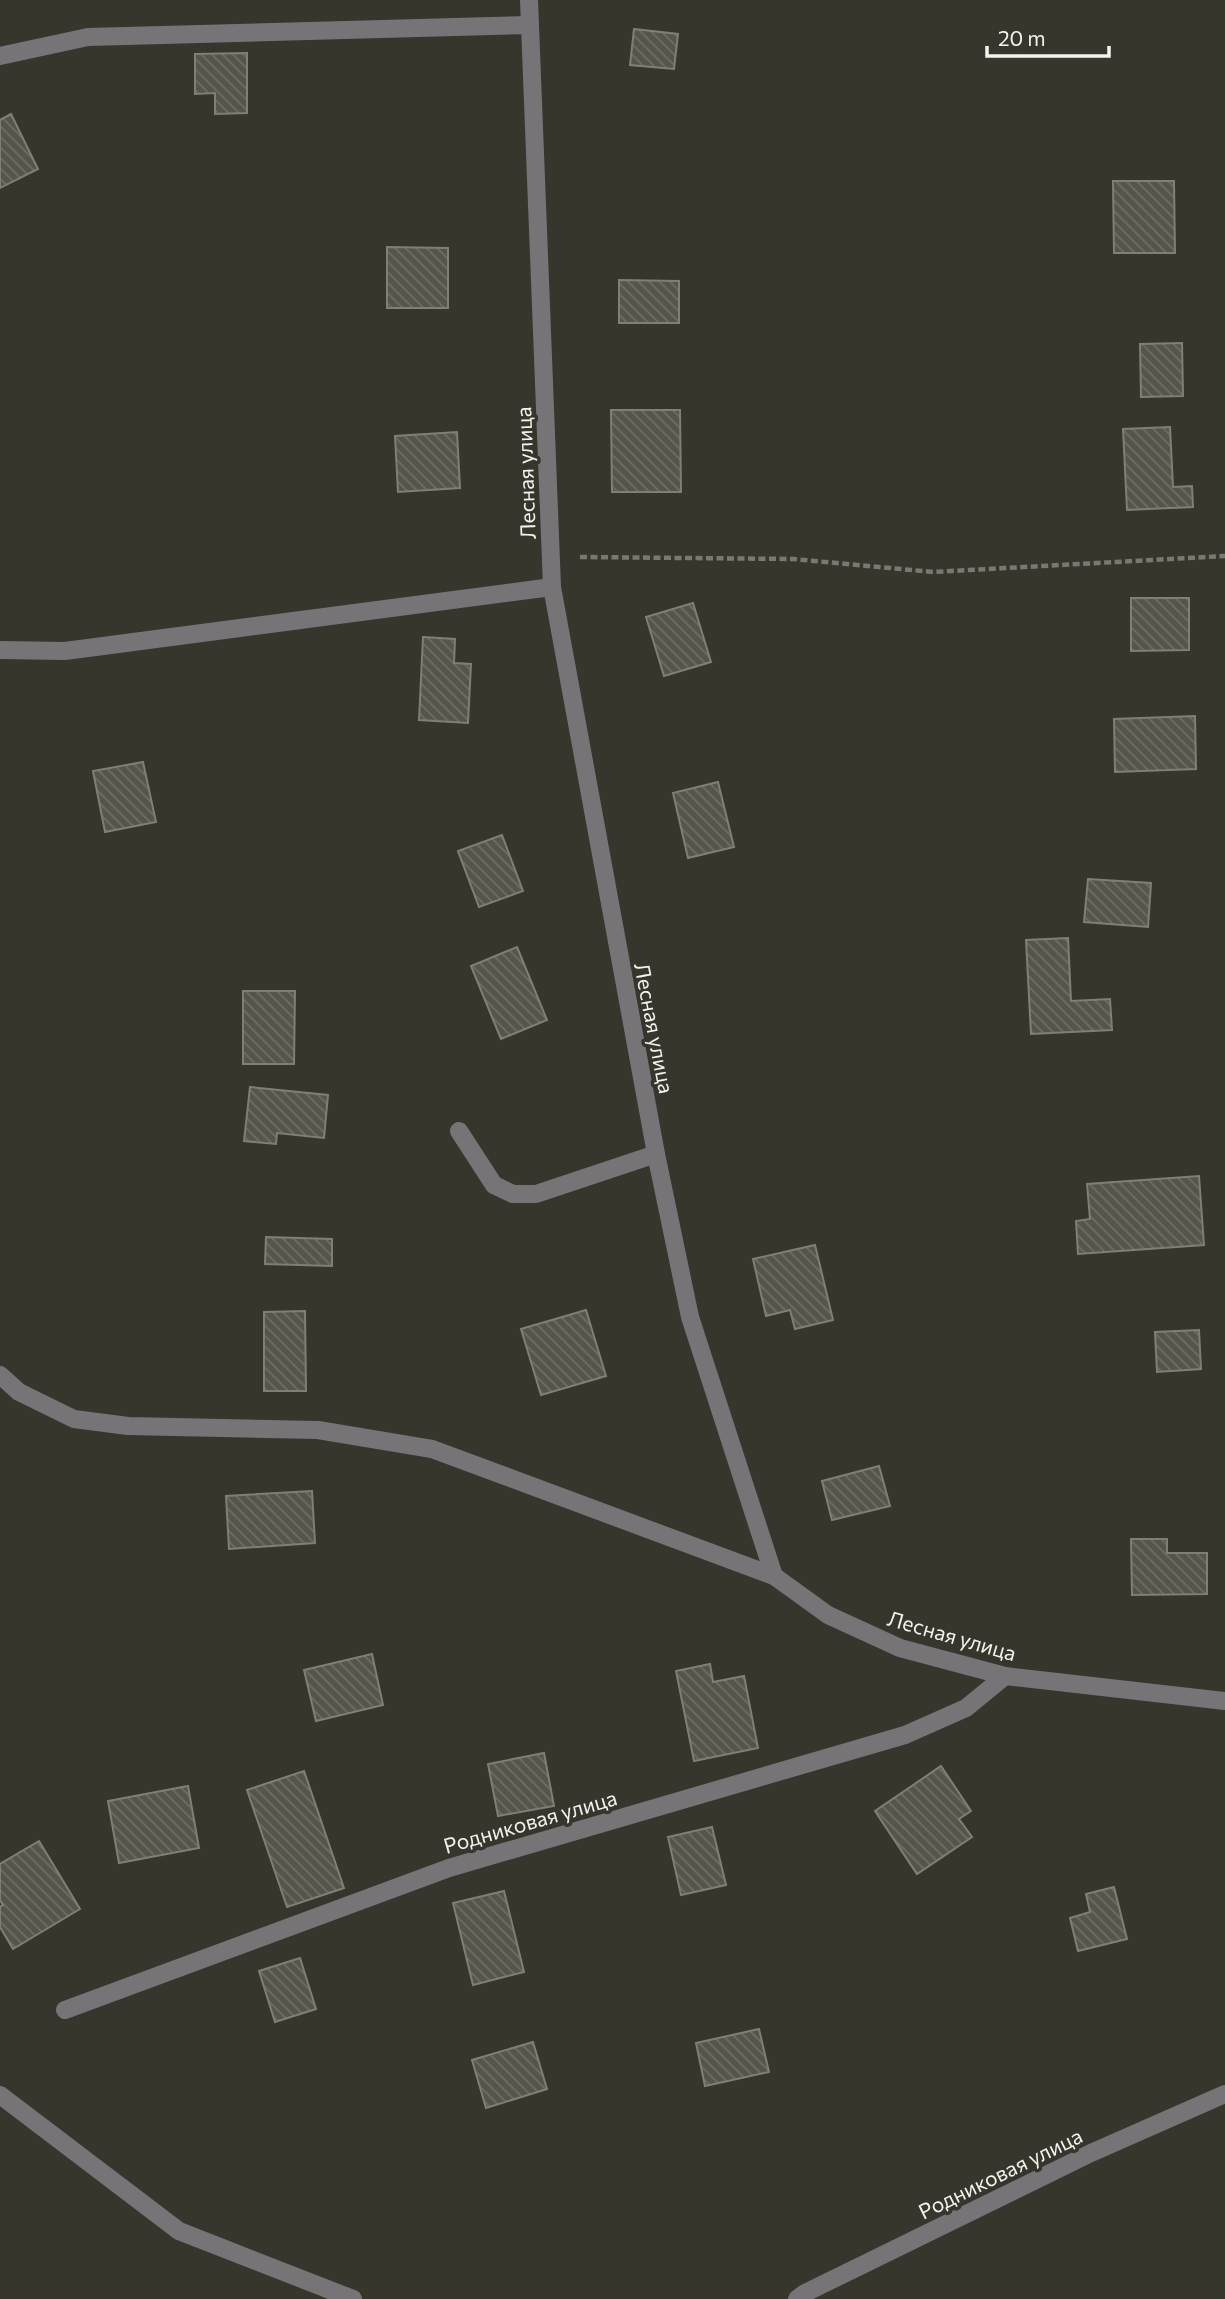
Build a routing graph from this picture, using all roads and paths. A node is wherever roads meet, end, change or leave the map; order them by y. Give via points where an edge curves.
1 (529, 0) edge
2 (529, 25) junction
3 (0, 56) edge
4 (1225, 556) edge
5 (551, 557) junction
6 (552, 587) junction
7 (0, 650) edge
8 (458, 1131) dead end
9 (656, 1154) junction
10 (0, 1375) edge
11 (774, 1576) junction
12 (1005, 1676) junction
13 (1225, 1701) edge
14 (65, 2010) dead end
15 (1225, 2094) edge
16 (0, 2095) edge
17 (353, 2299) edge
18 (797, 2299) edge

1 - 2 street, Лесная улица
2 - 3 street via 88,37
2 - 5 street, Лесная улица
4 - 5 path via 933,572 793,559
5 - 6 street, Лесная улица
6 - 7 street via 65,650
6 - 9 street, Лесная улица
8 - 9 street via 494,1185 513,1194 536,1194
9 - 11 street, Лесная улица via 690,1317
10 - 11 street via 19,1392 74,1419 128,1426 318,1430 432,1449
11 - 12 street, Лесная улица via 828,1615 900,1648
12 - 13 street, Лесная улица
12 - 14 street, Родниковая улица via 966,1709 905,1735 449,1868
15 - 18 street, Родниковая улица via 1091,2153
16 - 17 street via 179,2231

